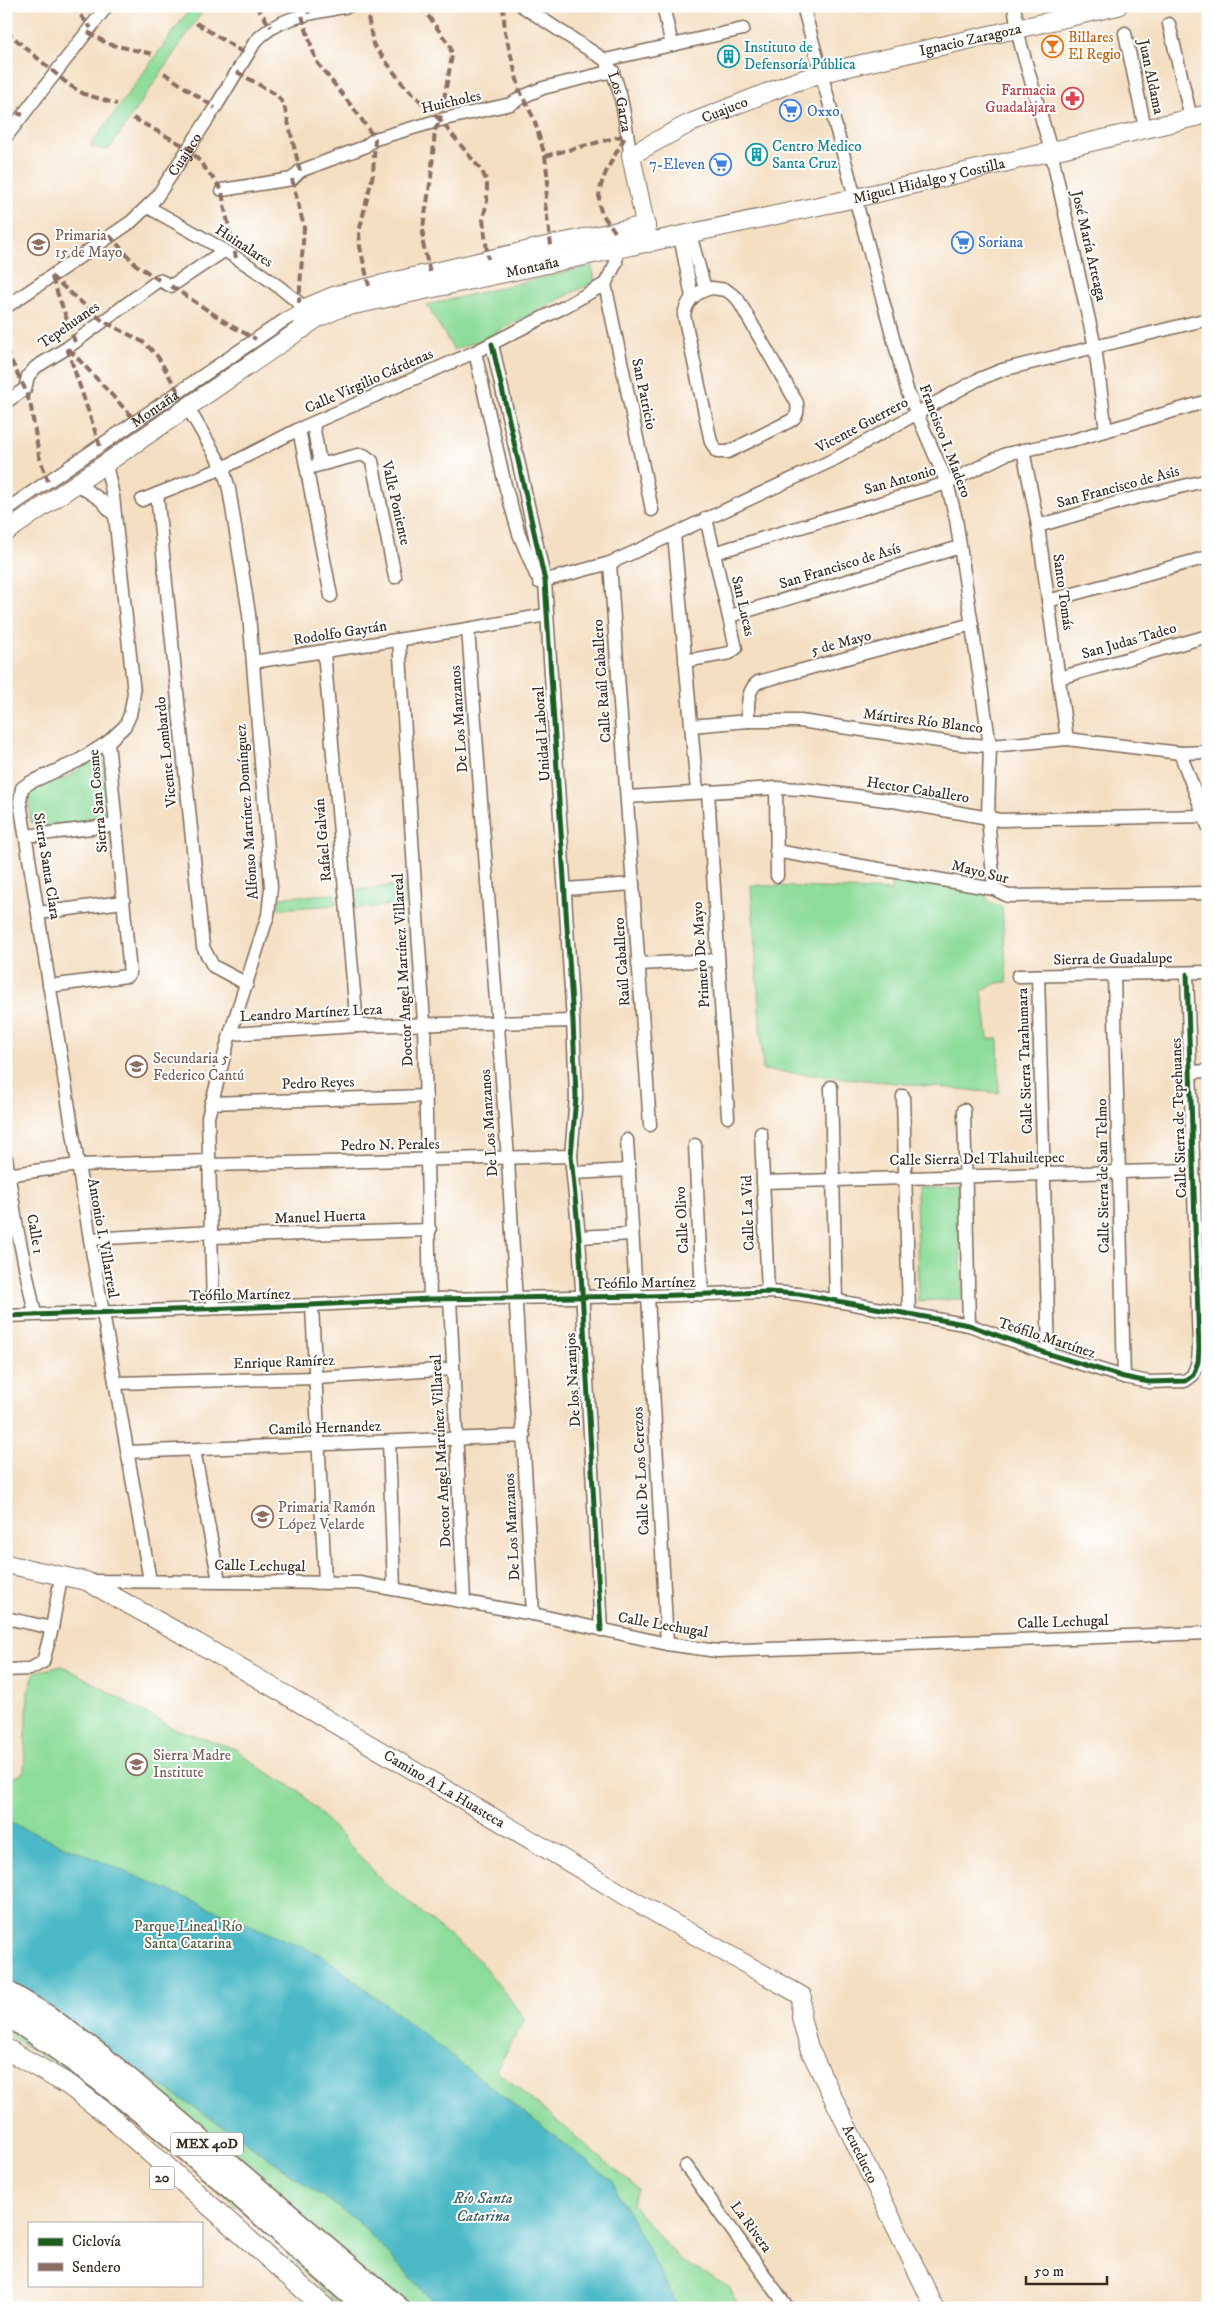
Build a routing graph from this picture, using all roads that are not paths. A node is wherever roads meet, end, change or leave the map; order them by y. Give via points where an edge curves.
1 (107, 6) edge
2 (350, 6) edge
3 (663, 6) edge
4 (803, 6) edge
5 (1014, 6) edge
6 (1118, 6) edge
7 (524, 7) edge
8 (1168, 24) dead end
9 (743, 29) dead end
10 (1018, 29) junction
11 (1125, 33) dead end
12 (672, 45) junction
13 (605, 60) junction
14 (613, 71) junction
15 (822, 73) junction
16 (1199, 116) edge
17 (1145, 128) junction
18 (6, 137) edge
19 (1051, 152) junction
20 (631, 155) junction
21 (222, 190) dead end
22 (856, 198) junction
23 (148, 207) junction
24 (646, 225) junction
25 (615, 232) junction
26 (685, 235) junction
27 (562, 242) junction
28 (649, 243) junction
29 (618, 250) junction
30 (224, 251) junction
31 (566, 260) junction
32 (605, 284) junction
33 (705, 289) junction
34 (692, 297) junction
35 (6, 307) edge
36 (308, 319) junction
37 (1208, 319) edge
38 (492, 344) junction
39 (1095, 347) junction
40 (475, 352) junction
41 (1208, 401) edge
42 (6, 402) edge
43 (188, 408) junction
44 (917, 415) junction
45 (313, 424) junction
46 (299, 430) junction
47 (1106, 431) junction
48 (1023, 450) junction
49 (106, 464) junction
50 (314, 466) junction
51 (223, 468) junction
52 (1208, 480) edge
53 (947, 483) junction
54 (77, 484) junction
55 (52, 489) junction
56 (157, 494) junction
57 (142, 500) dead end
58 (6, 510) edge
59 (652, 510) dead end
60 (115, 516) junction
61 (706, 518) junction
62 (1038, 526) junction
63 (6, 532) edge
64 (674, 534) junction
65 (960, 547) junction
66 (714, 553) junction
67 (1208, 557) edge
68 (610, 562) junction
69 (395, 577) dead end
70 (543, 585) junction
71 (331, 596) dead end
72 (1048, 601) junction
73 (546, 615) junction
74 (730, 616) junction
75 (972, 624) junction
76 (468, 629) junction
77 (1208, 636) edge
78 (399, 640) junction
79 (324, 652) junction
80 (685, 661) junction
81 (253, 662) junction
82 (1059, 678) junction
83 (748, 720) junction
84 (691, 726) junction
85 (1067, 739) junction
86 (108, 742) junction
87 (990, 746) junction
88 (1208, 752) edge
89 (1180, 753) junction
90 (776, 788) junction
91 (702, 791) junction
92 (627, 797) junction
93 (988, 817) junction
94 (1206, 820) edge
95 (116, 826) junction
96 (26, 836) junction
97 (776, 851) junction
98 (777, 876) dead end
99 (633, 884) junction
100 (566, 889) junction
101 (994, 889) junction
102 (1208, 893) edge
103 (123, 902) junction
104 (38, 913) junction
105 (718, 960) junction
106 (638, 964) junction
107 (1208, 972) edge
108 (1187, 974) junction
109 (1114, 975) junction
110 (1018, 976) dead end
111 (1038, 976) junction
112 (247, 984) junction
113 (49, 986) junction
114 (573, 1021) junction
115 (498, 1023) junction
116 (424, 1024) junction
117 (357, 1026) junction
118 (230, 1034) junction
119 (59, 1047) joint
120 (1208, 1071) edge
121 (1190, 1072) junction
122 (830, 1087) dead end
123 (426, 1096) junction
124 (903, 1096) dead end
125 (210, 1103) junction
126 (964, 1110) dead end
127 (728, 1117) dead end
128 (650, 1124) dead end
129 (573, 1128) joint
130 (761, 1133) dead end
131 (628, 1140) dead end
132 (695, 1144) dead end
133 (571, 1156) junction
134 (6, 1158) edge
135 (508, 1159) junction
136 (428, 1161) junction
137 (209, 1163) junction
138 (78, 1165) junction
139 (629, 1170) junction
140 (1193, 1170) junction
141 (574, 1173) junction
142 (1045, 1173) junction
143 (1119, 1173) junction
144 (8, 1174) edge
145 (965, 1176) junction
146 (905, 1178) junction
147 (833, 1179) junction
148 (763, 1182) junction
149 (12, 1229) edge
150 (430, 1230) junction
151 (632, 1234) junction
152 (211, 1235) junction
153 (579, 1237) junction
154 (90, 1238) junction
155 (1202, 1261) edge
156 (768, 1292) junction
157 (702, 1295) junction
158 (581, 1296) junction
159 (642, 1296) junction
160 (516, 1297) junction
161 (450, 1298) junction
162 (430, 1299) junction
163 (836, 1301) junction
164 (312, 1305) junction
165 (213, 1307) junction
166 (103, 1312) junction
167 (34, 1314) junction
168 (909, 1314) junction
169 (6, 1316) edge
170 (969, 1325) junction
171 (1049, 1354) junction
172 (453, 1368) junction
173 (1124, 1377) junction
174 (316, 1378) junction
175 (116, 1383) junction
176 (524, 1436) junction
177 (457, 1440) junction
178 (389, 1442) junction
179 (318, 1444) junction
180 (194, 1450) junction
181 (128, 1452) junction
182 (6, 1564) edge
183 (61, 1577) junction
184 (86, 1581) junction
185 (150, 1581) junction
186 (219, 1581) junction
187 (325, 1583) junction
188 (394, 1589) junction
189 (464, 1602) junction
190 (533, 1614) junction
191 (6, 1618) edge
192 (52, 1628) junction
193 (601, 1630) junction
194 (1208, 1632) edge
195 (667, 1644) junction
196 (6, 1670) edge
197 (6, 1992) edge
198 (802, 1996) joint
199 (6, 2014) edge
200 (6, 2049) edge
201 (6, 2062) edge
202 (686, 2166) dead end
203 (307, 2308) edge
204 (325, 2308) edge
205 (366, 2308) edge
206 (398, 2308) edge
207 (788, 2308) edge
208 (935, 2308) edge

1 - 18 street
2 - 23 street, Cuajuco via 286,20 264,32 190,149
3 - 12 street
4 - 15 street, Francisco I. Madero
5 - 10 street, José María Arteaga
6 - 10 main road, Ignacio Zaragoza
7 - 13 street, Los Garza
8 - 16 street
9 - 12 street
10 - 15 main road, Ignacio Zaragoza
10 - 19 street, José María Arteaga
11 - 17 street, Juan Aldama
12 - 13 street
13 - 14 street, Los Garza
14 - 20 street, Los Garza
14 - 21 street, Huicholes via 543,88 511,104 375,139 364,147 296,175
15 - 20 main road, Cuajuco via 761,93 688,124
15 - 22 street, Francisco I. Madero
16 - 17 main road, Miguel Hidalgo y Costilla
17 - 19 main road, Miguel Hidalgo y Costilla
19 - 22 main road, Miguel Hidalgo y Costilla
19 - 39 street, José María Arteaga
20 - 24 main road, Los Garza
22 - 26 main road, Miguel Hidalgo y Costilla
22 - 44 street, Francisco I. Madero via 908,393
23 - 30 street, Huinalares
23 - 35 street, Cuajuco
24 - 25 main road, Montaña
24 - 28 main road, Los Garza
25 - 27 main road, Montaña
25 - 29 street
26 - 28 main road, Miguel Hidalgo y Costilla
26 - 33 street
26 - 34 street
27 - 31 main road
27 - 36 main road, Montaña via 336,295
28 - 29 main road, Montaña
29 - 31 main road, Montaña
29 - 32 street via 616,263
30 - 36 street, Huinalares
30 - 42 street, Tepehuanes via 165,283 36,367 28,376 25,389
31 - 36 main road, Montaña via 340,308
32 - 38 street, Calle Virgilio Cárdenas
32 - 59 street, San Patricio
33 - 34 street
33 - 34 street via 726,290 737,298 797,403 797,416 792,420 728,452 718,452 711,442 684,315
36 - 43 main road, Montaña
36 - 55 street, Montaña via 276,325
37 - 39 street, Vicente Guerrero
38 - 40 street, Calle Virgilio Cárdenas
38 - 70 street, Unidad Laboral
39 - 44 street, Vicente Guerrero via 1002,370 977,380
39 - 47 street, José María Arteaga
40 - 45 street, Calle Virgilio Cárdenas
40 - 70 street, Unidad Laboral via 519,534
41 - 47 street, San Antonio
43 - 49 main road, Montaña
43 - 51 street, Alfonso Martínez Domínguez
44 - 53 street, Francisco I. Madero
44 - 61 street, Vicente Guerrero via 833,460
45 - 46 street, Calle Virgilio Cárdenas
45 - 50 street
46 - 50 street
46 - 51 street, Calle Virgilio Cárdenas
47 - 48 street, San Antonio
48 - 53 street, San Antonio via 991,460
48 - 62 street, Santo Tomás
49 - 54 main road, Montaña
49 - 60 street, Sierra San Cosme
50 - 69 street, Valle Poniente via 358,455 372,461
50 - 71 street
51 - 56 street, Calle Virgilio Cárdenas
51 - 81 street, Alfonso Martínez Domínguez via 249,614
52 - 62 street, San Francisco de Asis
53 - 65 street, Francisco I. Madero
53 - 66 street, San Antonio
54 - 55 main road, Montaña
54 - 60 street via 101,500
55 - 58 street, Montaña
55 - 63 main road, Montaña
56 - 57 street, Calle Virgilio Cárdenas
56 - 112 street, Vicente Lombardo via 203,947 213,966
60 - 86 street, Sierra San Cosme via 134,693 125,726
61 - 64 street, Vicente Guerrero
61 - 66 street, San Lucas
62 - 72 street, Santo Tomás
64 - 68 street, Vicente Guerrero
64 - 80 street, Primero De Mayo
65 - 74 street, San Francisco de Asís
65 - 75 street, Francisco I. Madero
66 - 74 street, San Lucas
67 - 72 street
68 - 70 street, Vicente Guerrero
68 - 92 street, Calle Raúl Caballero
70 - 73 street, Unidad Laboral
72 - 82 street, Santo Tomás
73 - 76 street, Rodolfo Gaytán
73 - 100 street, Unidad Laboral
74 - 80 street, San Lucas via 736,642 734,651
75 - 83 street, 5 de Mayo via 758,682 748,697
75 - 87 street, Francisco I. Madero
76 - 78 street, Rodolfo Gaytán
76 - 115 street, De Los Manzanos
77 - 82 street, San Judas Tadeo
78 - 79 street, Rodolfo Gaytán
78 - 116 street, Doctor Angel Martínez Villareal
79 - 81 street, Rodolfo Gaytán
79 - 117 street, Rafael Galván
80 - 84 street, Primero De Mayo
81 - 112 street, Alfonso Martínez Domínguez via 271,888 268,915
82 - 85 street, Santo Tomás
83 - 84 street, Mártires Río Blanco
83 - 87 street, Mártires Río Blanco via 815,722 924,740
84 - 91 street, Primero De Mayo
85 - 87 street, Mártires Río Blanco
85 - 89 street, Mártires Río Blanco
86 - 95 street, Sierra San Cosme
86 - 96 street, Sierra Santa Clara via 22,788 20,802
87 - 93 street, Francisco I. Madero
88 - 89 street, Mártires Río Blanco
89 - 94 street
90 - 91 street, Hector Caballero
90 - 93 street, Hector Caballero via 812,790
90 - 97 street
91 - 92 street, Hector Caballero
91 - 105 street, Primero De Mayo
92 - 99 street, Raúl Caballero
93 - 94 street, Hector Caballero via 1000,820
93 - 101 street, Francisco I. Madero
95 - 96 street
95 - 103 street, Sierra San Cosme
96 - 104 street, Sierra Santa Clara
97 - 98 street
97 - 101 street, Mayo Sur
99 - 100 street
99 - 106 street, Raúl Caballero
100 - 114 street, Unidad Laboral
101 - 102 street, Mayo Sur via 1008,896
103 - 104 street
103 - 113 street, Sierra San Cosme via 131,966 128,976
104 - 113 street, Sierra Santa Clara
105 - 106 street
105 - 127 street, Primero De Mayo
106 - 128 street, Raúl Caballero
107 - 108 street, Sierra de Guadalupe
108 - 109 street, Sierra de Guadalupe
108 - 121 street, Calle Sierra de Tepehuanes
109 - 111 street, Sierra de Guadalupe
109 - 143 street, Calle Sierra de San Telmo
110 - 111 street, Sierra de Guadalupe
111 - 142 street, Calle Sierra Tarahumara
112 - 118 street, Alfonso Martínez Domínguez
113 - 119 street, Sierra Santa Clara
114 - 115 street, Leandro Martínez Leza
114 - 129 street, Unidad Laboral via 576,1098
115 - 116 street, Leandro Martínez Leza
115 - 135 street, De Los Manzanos
116 - 117 street, Leandro Martínez Leza
116 - 123 street, Doctor Angel Martínez Villareal
117 - 118 street, Leandro Martínez Leza
118 - 125 street, Alfonso Martínez Domínguez
119 - 138 street, Antonio I. Villarreal
120 - 121 street
121 - 140 street, Calle Sierra de Tepehuanes
122 - 147 street
123 - 125 street, Pedro Reyes
123 - 136 street, Doctor Angel Martínez Villareal
124 - 146 street
125 - 137 street, Alfonso Martínez Domínguez
126 - 145 street
129 - 133 street, De los Naranjos
130 - 148 street, Calle La Vid
131 - 139 street, Calle De Los Cerezos
132 - 157 street, Calle Olivo
133 - 135 street, Pedro N. Perales
133 - 141 street, De los Naranjos
134 - 144 street, Calle 1
135 - 136 street, Pedro N. Perales
135 - 160 street, De Los Manzanos
136 - 137 street, Pedro N. Perales
136 - 150 street, Doctor Angel Martínez Villareal
137 - 138 street, Pedro N. Perales
137 - 152 street, Alfonso Martínez Domínguez
138 - 144 street, Pedro N. Perales
138 - 154 street, Antonio I. Villarreal
139 - 141 street
139 - 151 street, Calle De Los Cerezos
140 - 143 street, Calle Sierra Del Tlahuiltepec
140 - 155 street, Calle Sierra de Tepehuanes
141 - 153 street, De los Naranjos
142 - 143 street, Calle Sierra Del Tlahuiltepec
142 - 145 street, Calle Sierra Del Tlahuiltepec
142 - 171 street, Calle Sierra Tarahumara
143 - 173 street, Calle Sierra de San Telmo
144 - 149 street, Calle 1
145 - 146 street, Calle Sierra Del Tlahuiltepec
145 - 170 street
146 - 147 street, Calle Sierra Del Tlahuiltepec
146 - 168 street
147 - 148 street, Calle Sierra Del Tlahuiltepec
147 - 163 street
148 - 156 street, Calle La Vid
149 - 167 street, Calle 1
150 - 152 street, Manuel Huerta
150 - 162 street, Doctor Angel Martínez Villareal
151 - 153 street
151 - 159 street, Calle De Los Cerezos
152 - 154 street, Manuel Huerta
152 - 165 street, Alfonso Martínez Domínguez
153 - 158 street, De los Naranjos
154 - 166 street, Antonio I. Villarreal
155 - 173 street, Calle Sierra de Tepehuanes via 1198,1362 1193,1375 1185,1381 1171,1382
156 - 157 street, Teófilo Martínez
156 - 163 street, Teófilo Martínez
157 - 159 street, Teófilo Martínez
158 - 159 street, Teófilo Martínez
158 - 160 street, Teófilo Martínez
158 - 193 street, De los Naranjos
159 - 195 street, Calle De Los Cerezos
160 - 161 street, Teófilo Martínez
160 - 176 street, De Los Manzanos
161 - 162 street, Teófilo Martínez
161 - 172 street, Doctor Angel Martínez Villareal
162 - 164 street, Teófilo Martínez
163 - 168 street, Teófilo Martínez
164 - 165 street, Teófilo Martínez
164 - 174 street
165 - 166 street, Teófilo Martínez
166 - 167 street, Teófilo Martínez
166 - 175 street, Antonio I. Villarreal
167 - 169 street, Teófilo Martínez
168 - 170 street, Teófilo Martínez
170 - 171 street, Teófilo Martínez
171 - 173 street, Teófilo Martínez
172 - 174 street, Enrique Ramírez
172 - 177 street, Doctor Angel Martínez Villareal
174 - 175 street, Enrique Ramírez
174 - 179 street
175 - 181 street, Antonio I. Villarreal
176 - 177 street, Camilo Hernandez
176 - 190 street, De Los Manzanos
177 - 178 street, Camilo Hernandez
177 - 189 street, Doctor Angel Martínez Villareal
178 - 179 street, Camilo Hernandez
178 - 188 street
179 - 180 street, Camilo Hernandez
179 - 187 street
180 - 181 street, Camilo Hernandez
180 - 186 street
181 - 185 street, Antonio I. Villarreal
182 - 183 main road
183 - 184 main road
183 - 192 street
184 - 185 street, Calle Lechugal
184 - 198 main road, Camino A La Huasteca via 198,1643
185 - 186 street, Calle Lechugal
186 - 187 street, Calle Lechugal
187 - 188 street, Calle Lechugal via 359,1583
188 - 189 street, Calle Lechugal
189 - 190 street, Calle Lechugal
190 - 193 street, Calle Lechugal
191 - 192 street
192 - 196 street via 46,1656 39,1666
193 - 195 street, Calle Lechugal
194 - 195 street, Calle Lechugal via 726,1651
197 - 206 highway, MEX 40D via 48,2017 102,2057
198 - 208 main road, Acueducto via 800,2017 809,2048
199 - 205 highway, MEX 40D via 95,2075
200 - 204 main road, 20 via 68,2085 108,2115
201 - 203 main road, 20 via 63,2096 101,2126
202 - 207 street, La Rivera

